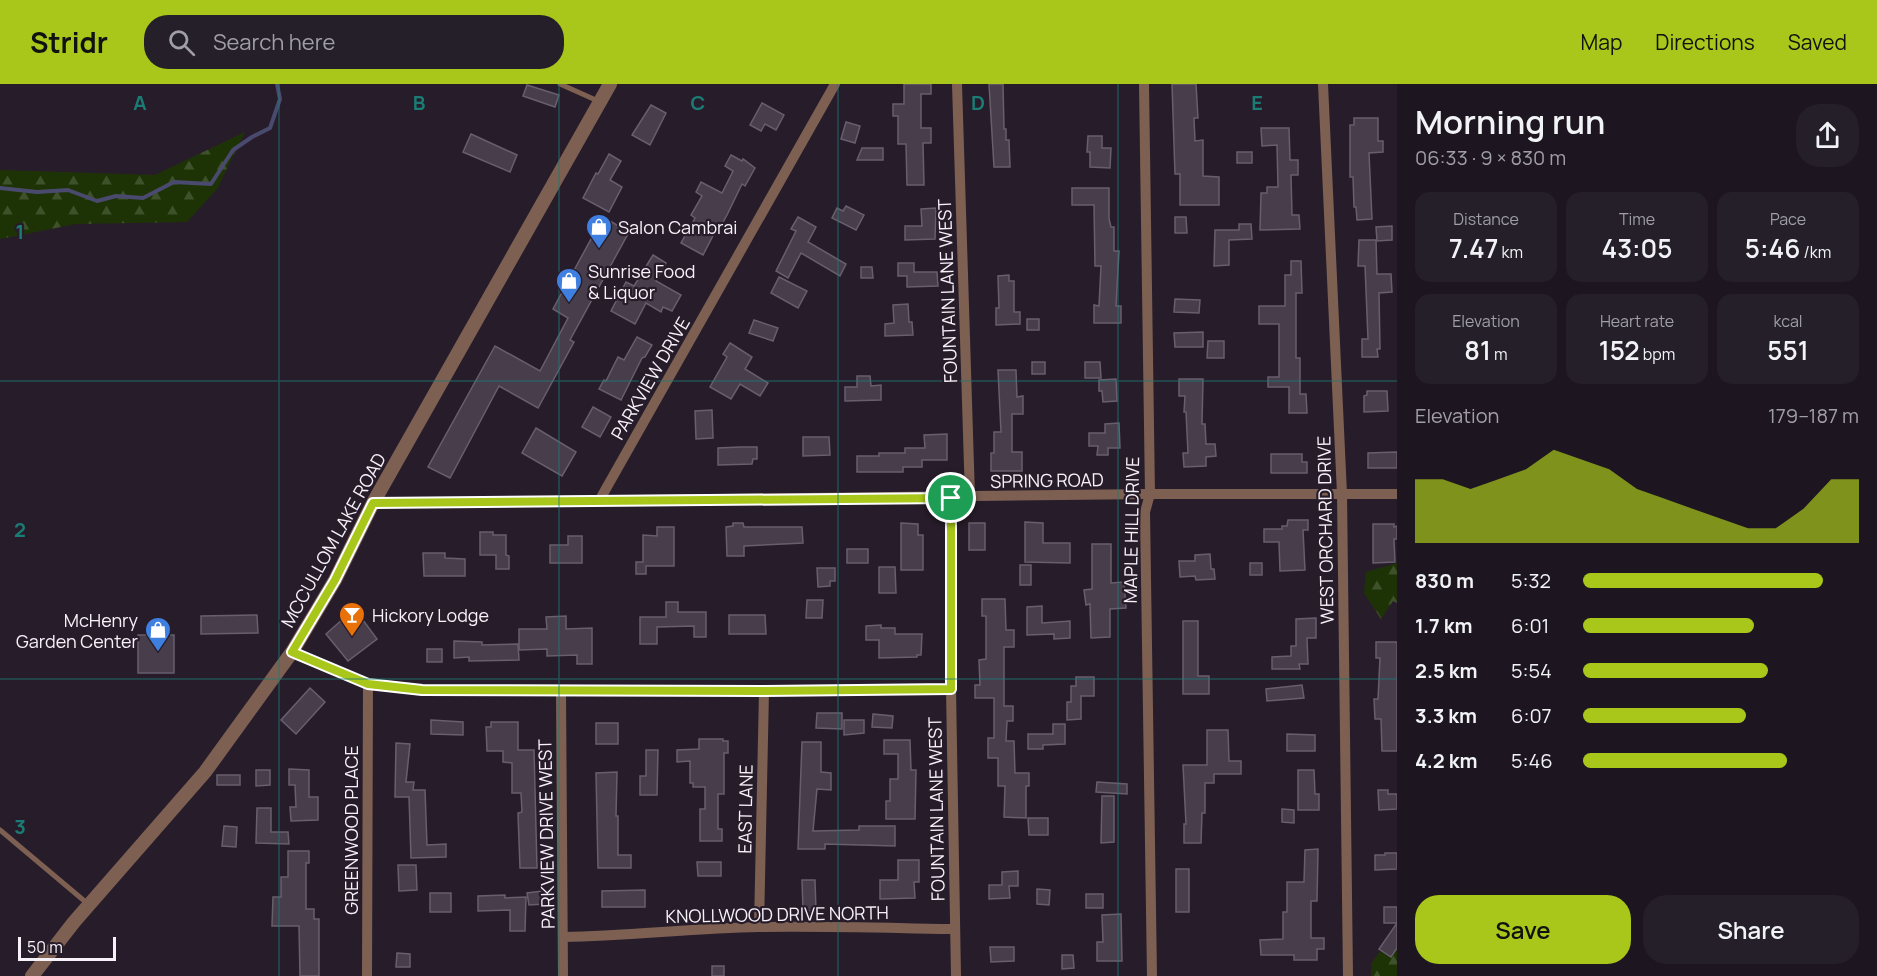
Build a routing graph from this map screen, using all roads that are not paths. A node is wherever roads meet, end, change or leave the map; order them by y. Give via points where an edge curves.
1 (560, 84) edge
2 (610, 84) edge
3 (836, 84) edge
4 (957, 84) edge
5 (1144, 84) edge
6 (1323, 84) edge
7 (600, 102) junction
8 (1150, 494) junction
9 (1342, 494) junction
10 (1397, 494) edge
11 (970, 497) junction
12 (951, 498) junction
13 (599, 501) junction
14 (373, 503) junction
15 (292, 652) junction
16 (368, 684) junction
17 (951, 689) junction
18 (764, 691) junction
19 (561, 692) junction
20 (0, 830) edge
21 (90, 905) junction
22 (759, 927) junction
23 (955, 929) junction
24 (564, 937) junction
25 (32, 976) edge
26 (367, 976) edge
27 (563, 976) edge
28 (956, 976) edge
29 (1152, 976) edge
30 (1348, 976) edge

1 - 7 lane
2 - 7 street, MCCULLOM LAKE ROAD
3 - 13 street, PARKVIEW DRIVE
4 - 11 street, FOUNTAIN LANE WEST
5 - 8 street, MAPLE HILL DRIVE
6 - 9 street, WEST ORCHARD DRIVE
7 - 14 street, MCCULLOM LAKE ROAD
8 - 9 street, SPRING ROAD
8 - 11 street, SPRING ROAD
8 - 29 street, MAPLE HILL DRIVE via 1145,512
9 - 10 street, SPRING ROAD
9 - 30 street, WEST ORCHARD DRIVE
11 - 12 street, SPRING ROAD
12 - 13 street, SPRING ROAD
12 - 17 street, FOUNTAIN LANE WEST
13 - 14 street, SPRING ROAD
14 - 15 street, MCCULLOM LAKE ROAD via 335,580
15 - 16 street
15 - 21 street, MCCULLOM LAKE ROAD via 205,772
16 - 19 street via 422,690
16 - 26 street, GREENWOOD PLACE
17 - 18 street
17 - 23 street, FOUNTAIN LANE WEST
18 - 19 street
18 - 22 street, EAST LANE
19 - 24 street, PARKVIEW DRIVE WEST
20 - 21 lane
21 - 25 street, MCCULLOM LAKE ROAD
22 - 23 street, KNOLLWOOD DRIVE NORTH
22 - 24 street, KNOLLWOOD DRIVE NORTH
23 - 28 street, FOUNTAIN LANE WEST
24 - 27 street, PARKVIEW DRIVE WEST

